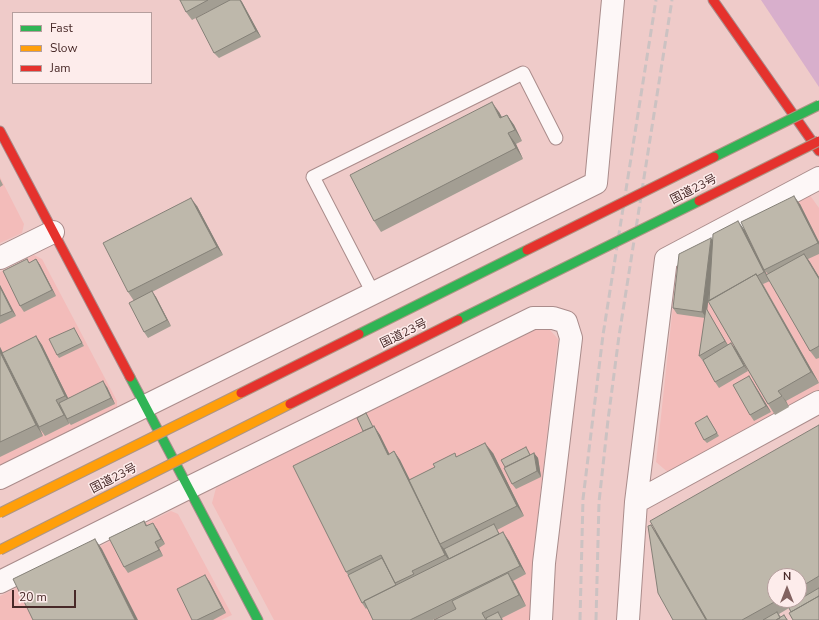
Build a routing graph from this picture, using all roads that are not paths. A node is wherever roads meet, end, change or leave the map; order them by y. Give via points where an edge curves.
1 (613, 0) edge
2 (713, 0) edge
3 (819, 105) edge
4 (0, 131) edge
5 (556, 138) dead end
6 (819, 141) edge
7 (819, 151) edge
8 (819, 178) edge
9 (54, 232) junction
10 (0, 258) edge
11 (374, 293) junction
12 (819, 402) edge
13 (146, 406) junction
14 (0, 478) edge
15 (188, 488) junction
16 (636, 502) junction
17 (0, 513) edge
18 (0, 550) edge
19 (0, 582) edge
20 (258, 620) edge
21 (541, 620) edge
22 (628, 620) edge

1 - 11 street via 596,183
2 - 7 main road
3 - 17 main road, 国道23号, bridge
4 - 9 main road
5 - 11 lane via 523,72 313,177
6 - 18 main road, 国道23号, bridge
8 - 16 street via 666,259
9 - 10 street
9 - 13 main road
11 - 13 street
12 - 16 street
13 - 14 street
13 - 15 main road
15 - 19 street
15 - 20 main road
15 - 21 street via 533,318 553,318 566,322 571,338 544,563
16 - 22 street

